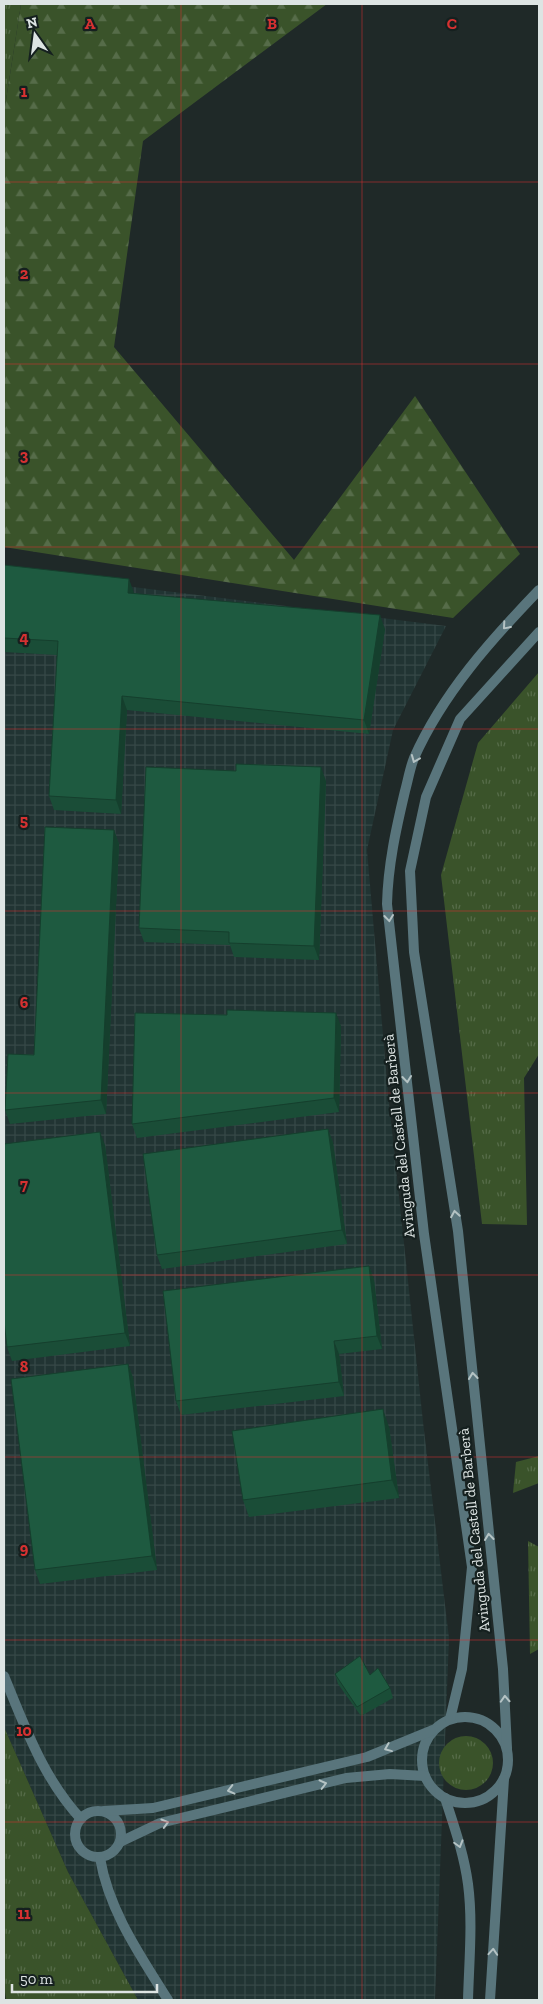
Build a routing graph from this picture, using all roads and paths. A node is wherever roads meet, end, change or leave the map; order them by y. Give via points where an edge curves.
1 (539, 590) edge
2 (539, 632) edge
3 (4, 1676) edge
4 (450, 1719) junction
5 (434, 1730) junction
6 (507, 1748) junction
7 (425, 1776) junction
8 (504, 1779) junction
9 (445, 1798) junction
10 (104, 1812) junction
11 (80, 1819) junction
12 (120, 1842) junction
13 (100, 1858) junction
14 (168, 2000) edge
15 (468, 2000) edge
16 (490, 2000) edge

1 -> 4 street, Avinguda del Castell de Barberà via 508,622 452,691 414,759 393,839 388,880 387,904 424,1234 472,1567 462,1668
6 -> 2 street, Avinguda del Castell de Barberà via 503,1669 459,1240 414,952 410,871 426,797 460,718
3 - 11 street via 53,1786
4 - 5 street
4 - 6 street via 471,1717 491,1724
5 - 7 street via 426,1740 423,1752
5 -> 10 street via 367,1757 154,1808
6 - 8 street via 509,1758
7 - 9 street
12 -> 7 street via 160,1823 346,1778 390,1774
8 - 9 street via 485,1798 458,1802
16 -> 8 street
9 -> 15 street via 461,1848 468,1884
10 - 11 street via 92,1812
10 - 12 street via 117,1820 122,1835
11 - 13 street via 75,1833 79,1848 92,1857
12 - 13 street via 113,1853
13 - 14 street via 119,1918

